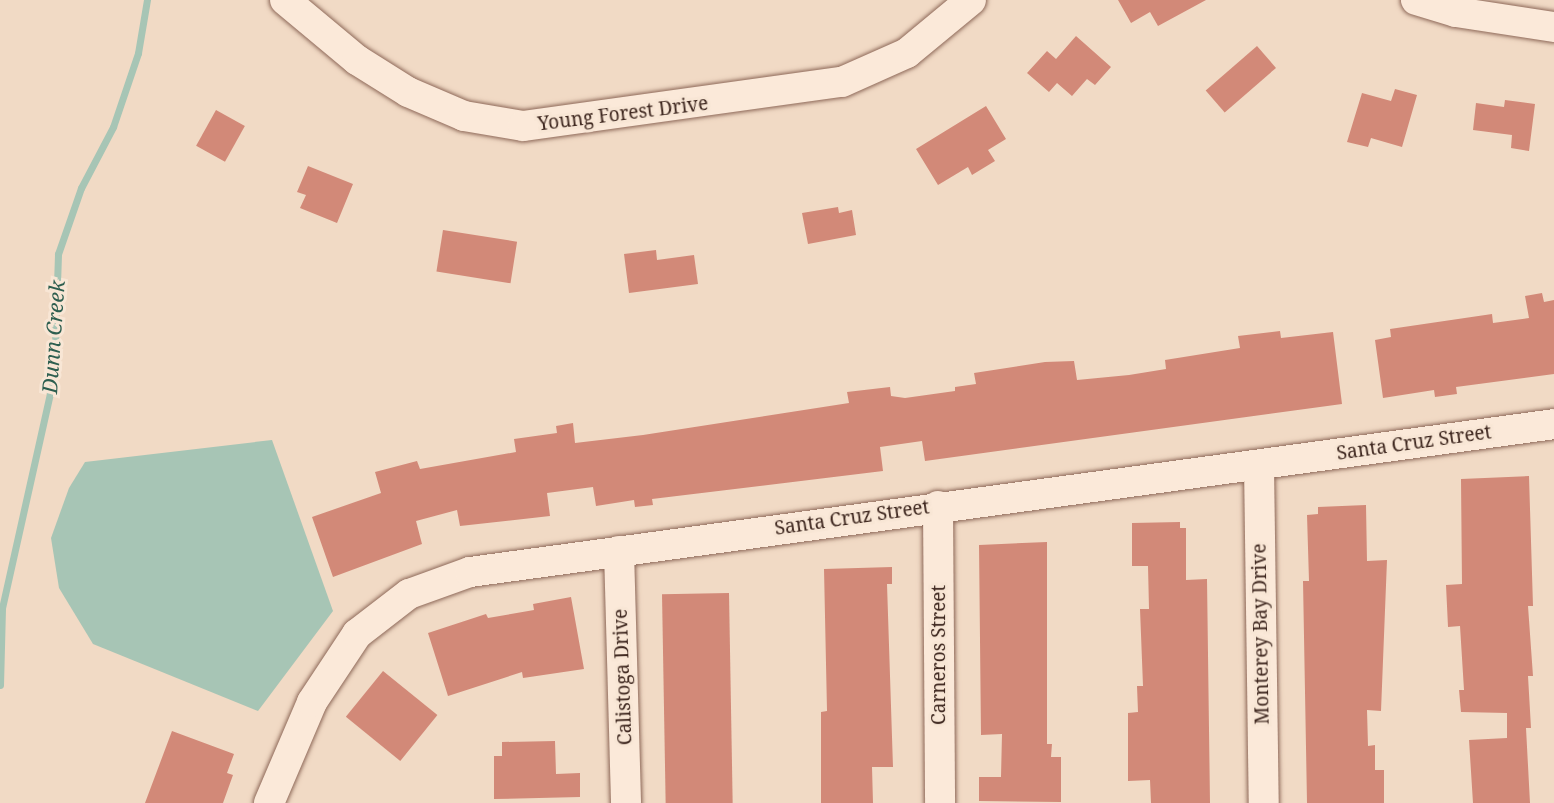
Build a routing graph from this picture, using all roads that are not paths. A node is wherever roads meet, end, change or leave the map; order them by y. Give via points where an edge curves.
1 (285, 0) edge
2 (971, 0) edge
3 (1416, 0) edge
4 (1554, 27) edge
5 (1554, 424) edge
6 (1259, 465) junction
7 (938, 506) junction
8 (619, 551) junction
9 (269, 803) edge
10 (626, 803) edge
11 (940, 803) edge
12 (1264, 803) edge

1 - 2 street, Young Forest Drive via 358,60 408,92 464,116 523,126 842,82 907,53
3 - 4 street via 1456,12
5 - 6 street, Santa Cruz Street
6 - 7 street, Santa Cruz Street
6 - 12 street, Monterey Bay Drive
7 - 8 street, Santa Cruz Street
7 - 11 street, Carneros Street
8 - 9 street, Santa Cruz Street via 470,572 409,594 379,615 342,653 312,702
8 - 10 street, Calistoga Drive

